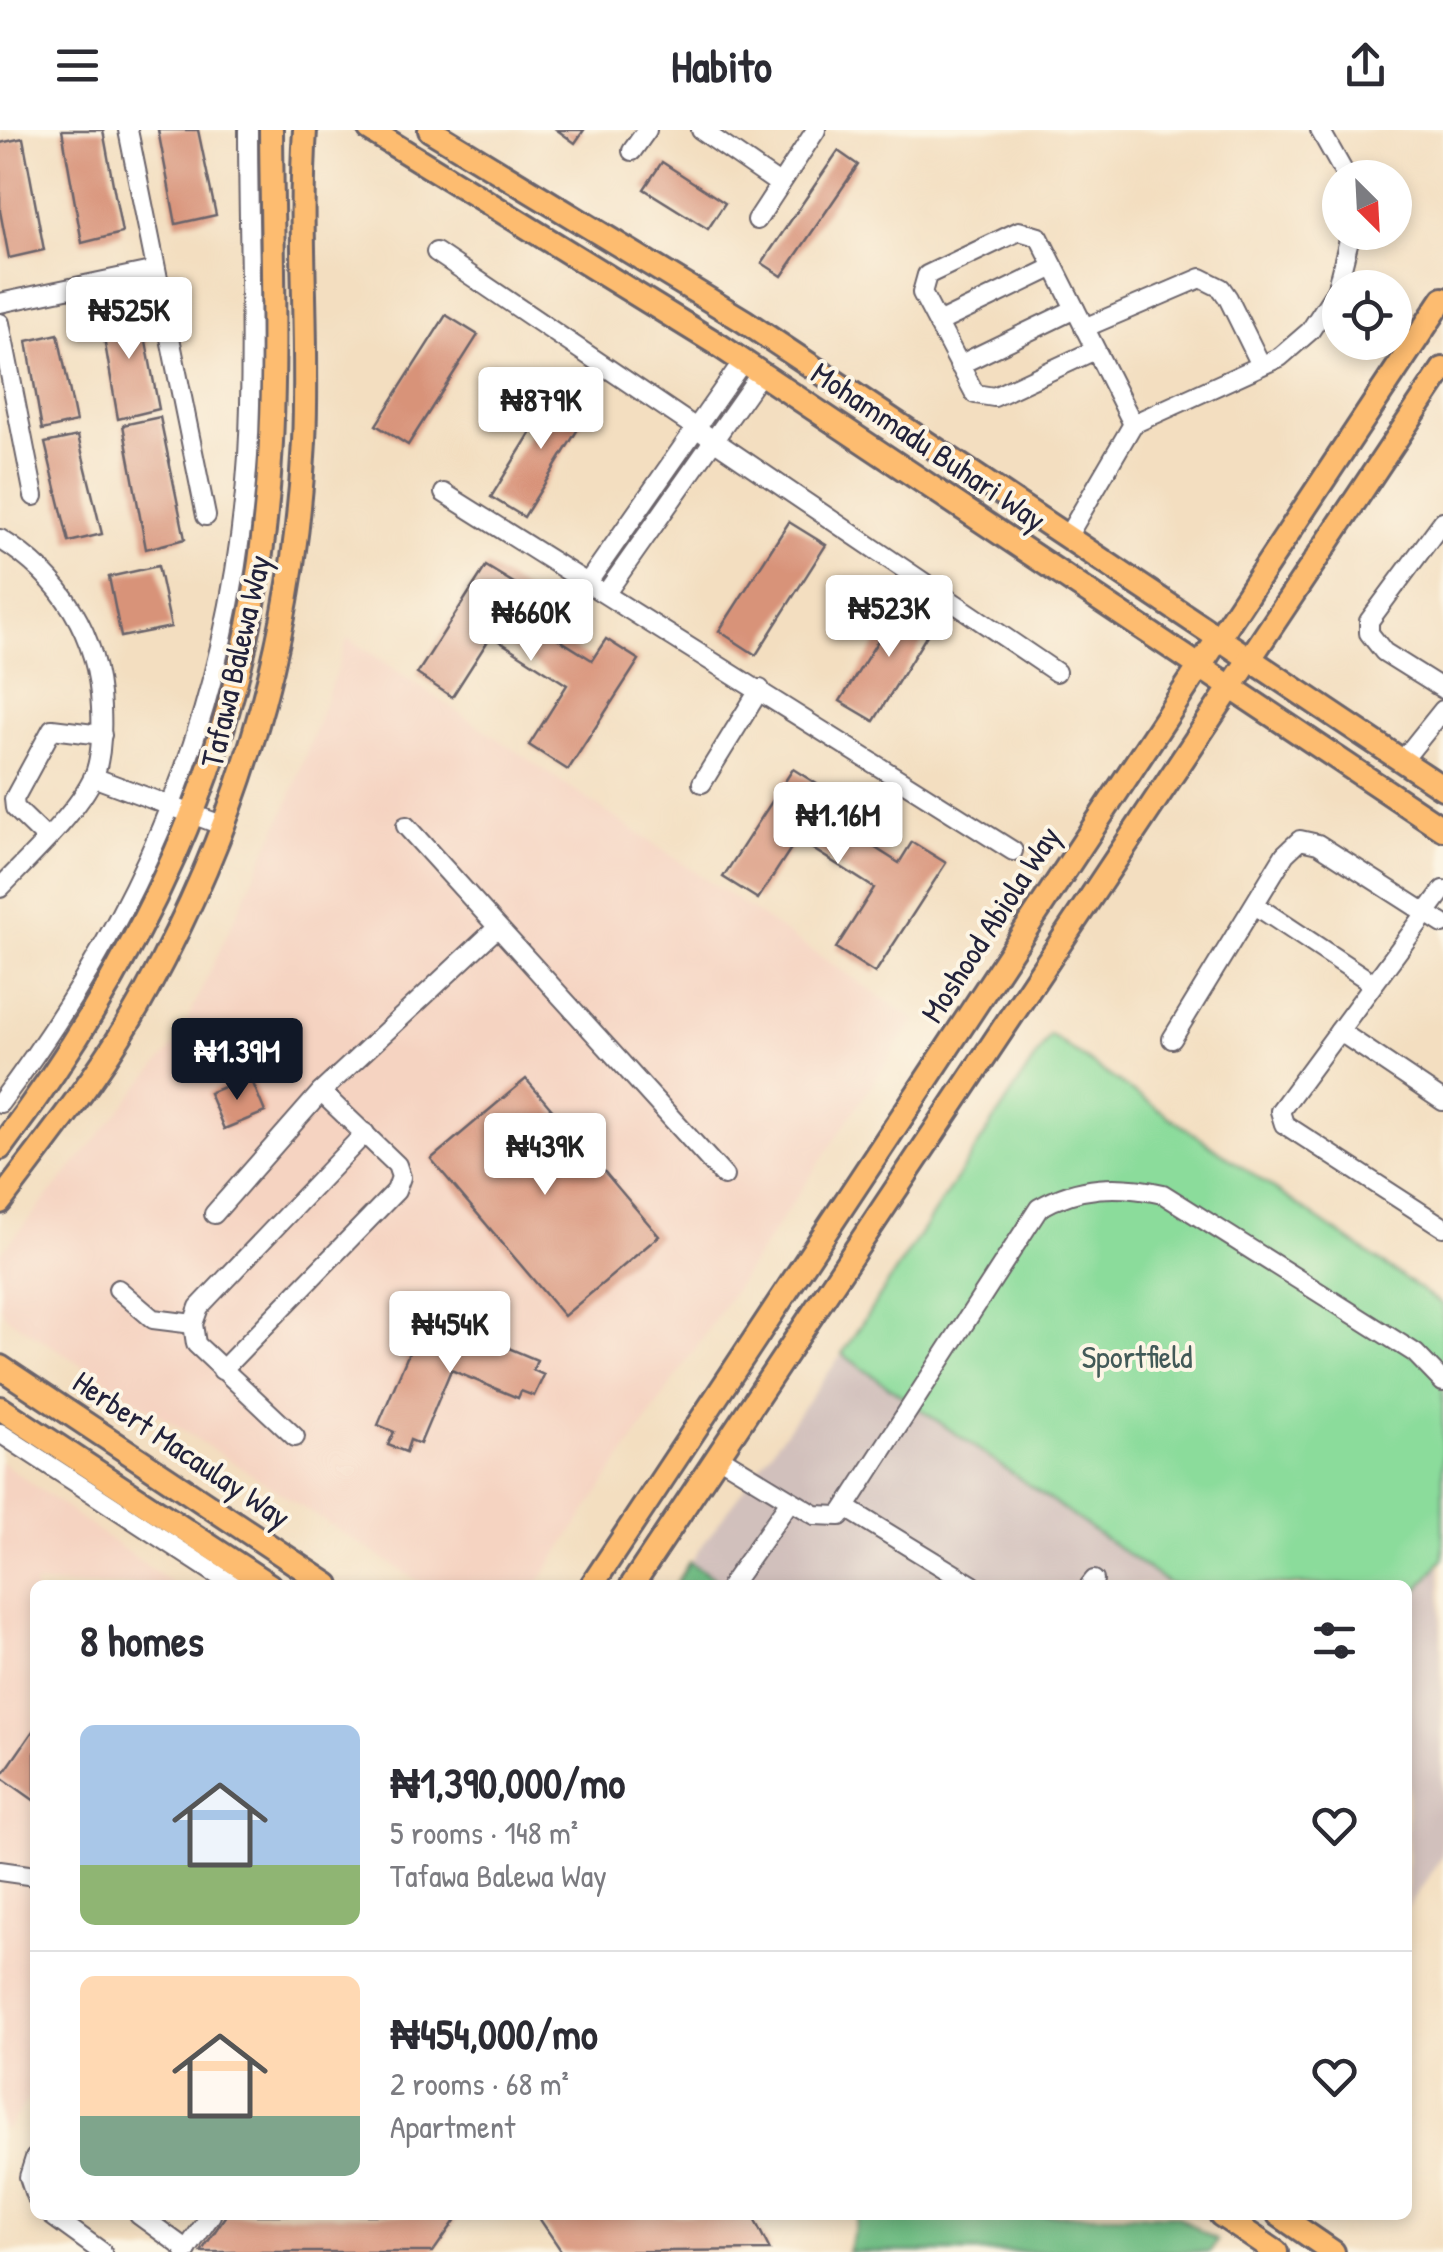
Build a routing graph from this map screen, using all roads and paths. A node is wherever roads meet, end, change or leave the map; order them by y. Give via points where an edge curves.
1 (128, 130) edge
2 (248, 130) edge
3 (271, 130) edge
4 (305, 130) edge
5 (370, 130) edge
6 (430, 130) edge
7 (647, 130) edge
8 (701, 130) edge
9 (816, 130) edge
10 (1320, 130) edge
11 (632, 151) dead end
12 (1337, 160) edge
13 (780, 184) junction
14 (757, 220) dead end
15 (1348, 250) edge
16 (436, 252) dead end
17 (1054, 267) junction
18 (156, 270) junction
19 (1443, 299) edge
20 (0, 302) edge
21 (1074, 309) junction
22 (938, 323) junction
23 (0, 324) edge
24 (1084, 328) junction
25 (1095, 350) junction
26 (959, 365) junction
27 (1261, 365) junction
28 (752, 367) junction
29 (1443, 369) edge
30 (1133, 424) junction
31 (695, 428) junction
32 (712, 440) junction
33 (444, 493) dead end
34 (34, 496) dead end
35 (206, 516) dead end
36 (1443, 521) edge
37 (1067, 537) junction
38 (0, 538) edge
39 (588, 582) junction
40 (606, 594) junction
41 (1218, 638) junction
42 (1252, 661) junction
43 (1200, 667) junction
44 (1056, 672) dead end
45 (760, 689) junction
46 (1234, 689) junction
47 (1443, 689) edge
48 (1443, 710) edge
49 (102, 735) junction
50 (1402, 761) junction
51 (94, 777) junction
52 (702, 784) dead end
53 (1443, 788) edge
54 (184, 809) junction
55 (224, 826) junction
56 (406, 826) dead end
57 (1443, 829) edge
58 (47, 840) junction
59 (1013, 851) dead end
60 (0, 888) edge
61 (1443, 890) edge
62 (1255, 905) junction
63 (1436, 919) edge
64 (497, 928) junction
65 (1371, 982) junction
66 (1339, 1032) junction
67 (1172, 1039) dead end
68 (321, 1092) junction
69 (1443, 1101) edge
70 (0, 1104) edge
71 (365, 1133) junction
72 (0, 1148) edge
73 (724, 1176) dead end
74 (0, 1202) edge
75 (838, 1213) junction
76 (214, 1214) dead end
77 (1443, 1228) edge
78 (866, 1232) junction
79 (118, 1289) dead end
80 (193, 1324) junction
81 (0, 1367) edge
82 (222, 1370) junction
83 (1443, 1382) edge
84 (0, 1408) edge
85 (0, 1434) edge
86 (294, 1438) dead end
87 (718, 1456) junction
88 (790, 1501) junction
89 (848, 1508) junction
90 (225, 1580) edge
91 (261, 1580) edge
92 (320, 1580) edge
93 (595, 1580) edge
94 (635, 1580) edge
95 (735, 1580) edge
96 (964, 1580) edge
97 (0, 1871) edge
98 (30, 1875) edge
99 (58, 2220) edge
100 (145, 2220) edge
101 (208, 2220) edge
102 (1228, 2220) edge
103 (1286, 2220) edge
104 (186, 2251) edge
105 (102, 2252) edge
106 (1276, 2252) edge
107 (1334, 2252) edge

1 - 18 street
2 - 54 street via 249,404 240,532
3 - 54 main road, Tafawa Balewa Way via 271,440 264,532 242,656
4 - 55 main road, Tafawa Balewa Way via 306,362 297,530 265,704
5 - 28 main road, Mohammadu Buhari Way
6 - 37 main road, Mohammadu Buhari Way via 744,321
7 - 11 street
8 - 13 street
9 - 13 street
10 - 12 street
13 - 14 street
15 - 27 street via 1324,315 1293,347
16 - 31 street
17 - 21 street
17 - 22 street
17 - 22 street via 1039,237 1019,230 927,274 922,293
18 - 20 street
18 - 35 street
19 - 41 main road, Moshood Abiola Way
21 - 24 street
21 - 26 street
22 - 26 street
23 - 34 street
24 - 25 street
24 - 27 street via 1202,278 1228,298
25 - 26 street via 994,397 975,394
25 - 30 street
27 - 30 street
28 - 31 street
28 - 32 street
28 - 43 main road, Mohammadu Buhari Way
29 - 42 main road, Moshood Abiola Way
30 - 37 street
31 - 32 street
31 - 39 street
32 - 40 street
32 - 44 street
33 - 39 street
36 - 47 street via 1369,621 1369,632 1384,652
37 - 41 main road, Mohammadu Buhari Way
38 - 49 street via 69,600 100,671
39 - 40 street
40 - 45 street
41 - 42 main road, Mohammadu Buhari Way
41 - 43 main road, Moshood Abiola Way
42 - 46 main road, Moshood Abiola Way
42 - 50 main road, Mohammadu Buhari Way
43 - 46 main road, Mohammadu Buhari Way
43 - 75 main road, Moshood Abiola Way
45 - 52 street
45 - 59 street
46 - 57 main road, Mohammadu Buhari Way
46 - 78 main road, Moshood Abiola Way
48 - 50 street
49 - 51 street
49 - 58 street via 52,729 14,799
50 - 53 main road, Mohammadu Buhari Way
51 - 54 street
51 - 58 street
54 - 55 street
54 - 70 street via 66,1012
54 - 72 main road, Tafawa Balewa Way via 130,952
55 - 74 main road, Tafawa Balewa Way via 146,993
56 - 64 street
58 - 60 street
61 - 63 street
62 - 63 street via 1290,846 1309,840
62 - 65 street
62 - 67 street
63 - 65 street
64 - 68 street
64 - 73 street
65 - 66 street
66 - 69 street
66 - 77 street via 1280,1111 1284,1124
68 - 71 street
68 - 76 street
71 - 80 street via 200,1307
71 - 82 street via 398,1164 396,1191
75 - 78 main road
75 - 93 main road, Moshood Abiola Way
78 - 87 main road, Moshood Abiola Way
79 - 80 street via 153,1318
80 - 82 street via 196,1344
81 - 92 main road, Herbert Macaulay Way
82 - 86 street
83 - 89 street via 1415,1353 1163,1194 1128,1186 1088,1189 1039,1208
84 - 91 main road, Herbert Macaulay Way
85 - 90 street
87 - 88 street
87 - 94 main road, Moshood Abiola Way
88 - 89 street via 830,1518
88 - 95 street
89 - 96 street
97 - 98 street
99 - 105 street
100 - 104 street
101 - 104 street
102 - 106 main road
103 - 107 main road

